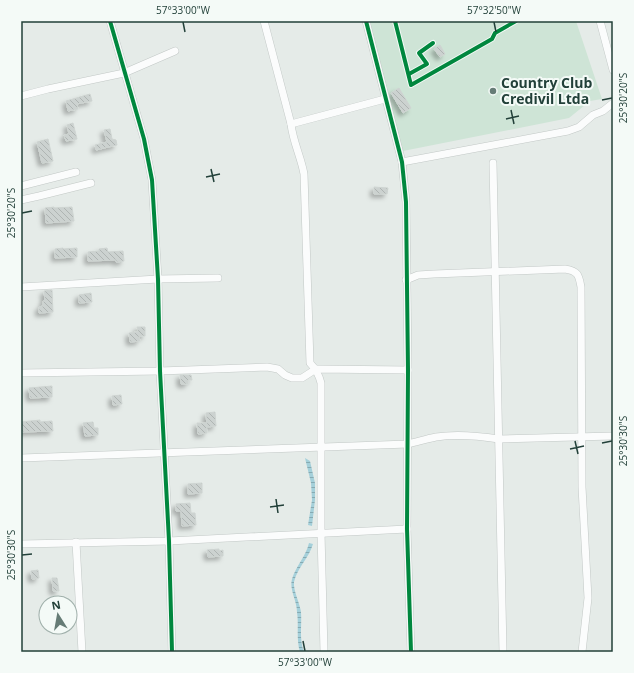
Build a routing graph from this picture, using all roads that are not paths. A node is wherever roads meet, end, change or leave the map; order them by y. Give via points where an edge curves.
1 (110, 21) edge
2 (264, 21) edge
3 (366, 21) edge
4 (600, 21) edge
5 (175, 51) dead end
6 (613, 70) edge
7 (124, 72) junction
8 (21, 96) edge
9 (385, 99) junction
10 (613, 103) edge
11 (291, 124) junction
12 (402, 162) junction
13 (493, 163) dead end
14 (76, 172) dead end
15 (91, 183) dead end
16 (21, 186) edge
17 (21, 200) edge
18 (496, 272) junction
19 (218, 278) dead end
20 (158, 279) junction
21 (406, 280) junction
22 (21, 286) edge
23 (316, 369) junction
24 (160, 370) junction
25 (408, 370) junction
26 (21, 373) edge
27 (582, 436) junction
28 (613, 436) edge
29 (499, 439) junction
30 (408, 444) junction
31 (321, 447) junction
32 (164, 453) junction
33 (21, 458) edge
34 (407, 528) junction
35 (321, 533) junction
36 (76, 542) junction
37 (169, 542) junction
38 (21, 544) edge
39 (82, 652) edge
40 (172, 652) edge
41 (324, 652) edge
42 (411, 652) edge
43 (503, 652) edge
44 (582, 652) edge

1 - 7 street
2 - 11 street
3 - 9 street
4 - 6 street
5 - 7 street
7 - 8 street
7 - 20 street via 144,140 152,180
9 - 11 street
9 - 12 street
10 - 12 street via 579,127 568,131
11 - 23 street via 304,174 309,354 310,363
12 - 21 street via 406,202
13 - 18 street
14 - 16 street
15 - 17 street
18 - 21 street via 418,275
18 - 27 street via 565,269 573,270 577,274 581,287
18 - 29 street
19 - 20 street
20 - 22 street
20 - 24 street
21 - 25 street
23 - 24 street via 302,378 292,378 278,369 268,367
23 - 25 street
23 - 31 street via 320,377
24 - 26 street
24 - 32 street
25 - 30 street
27 - 28 street
27 - 29 street
27 - 44 street via 588,598
29 - 30 street via 448,436
29 - 43 street
30 - 31 street
30 - 34 street
31 - 32 street
31 - 35 street
32 - 33 street
32 - 37 street
34 - 35 street
34 - 42 street
35 - 37 street
35 - 41 street
36 - 37 street
36 - 38 street
36 - 39 street
37 - 40 street

